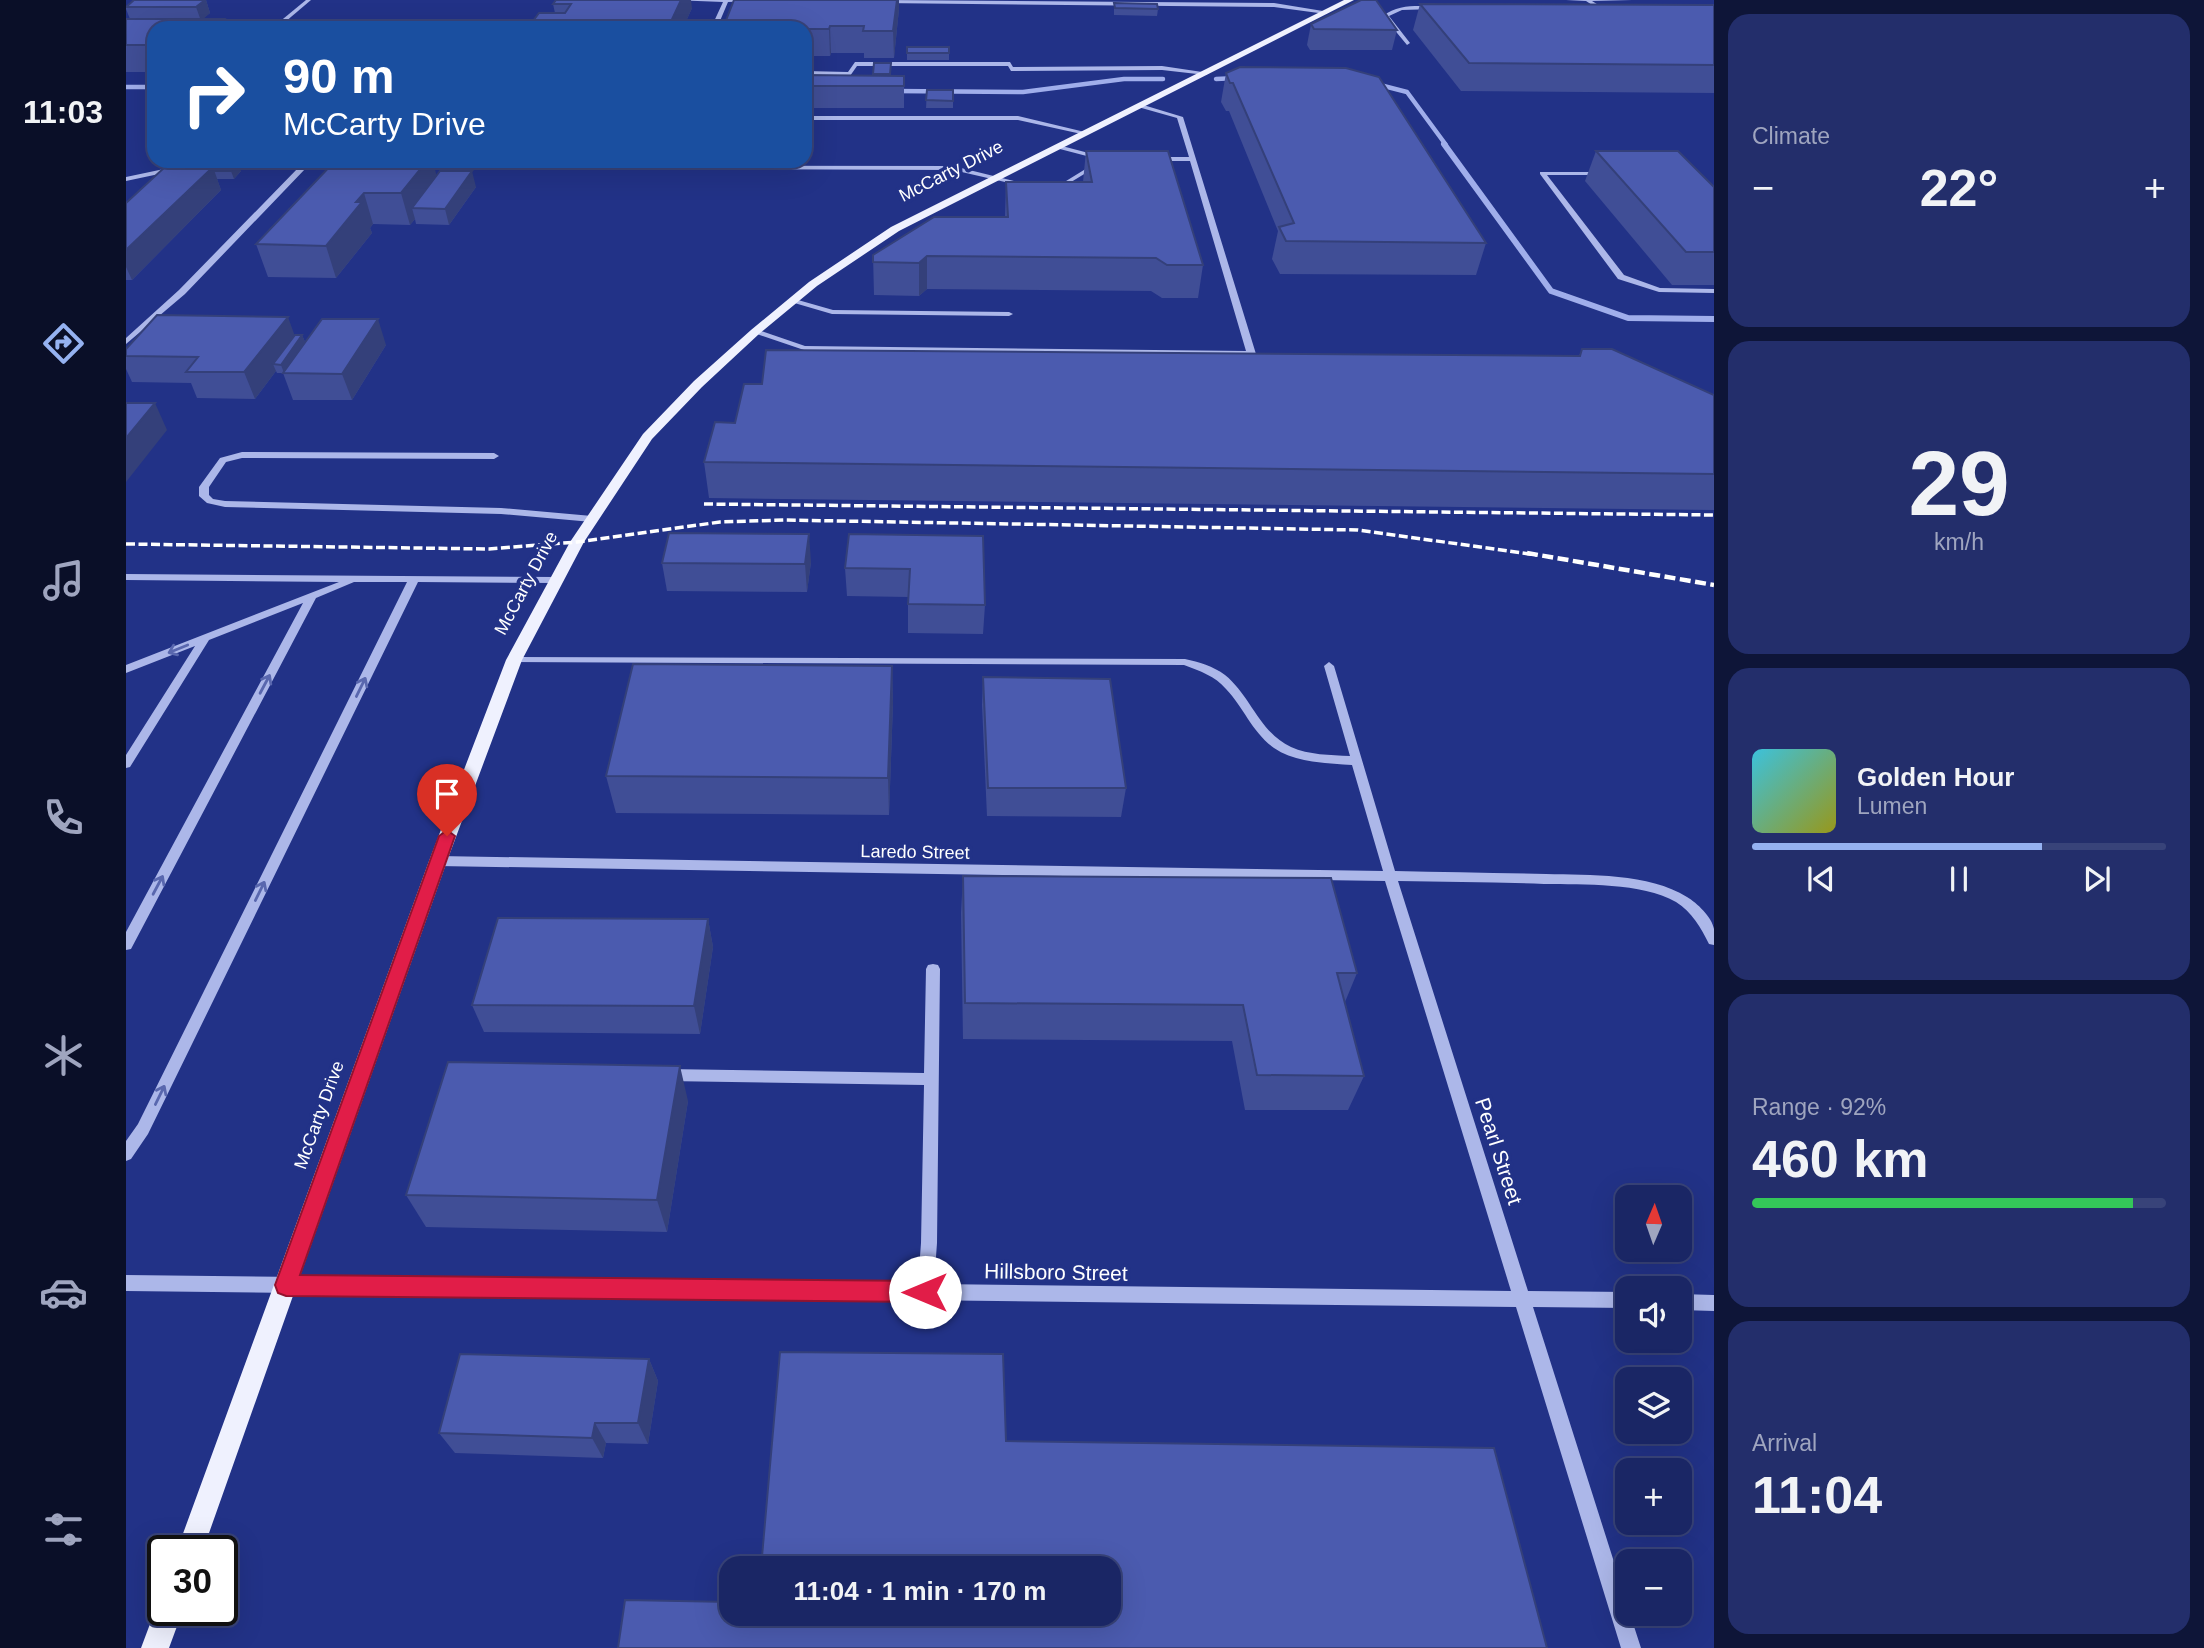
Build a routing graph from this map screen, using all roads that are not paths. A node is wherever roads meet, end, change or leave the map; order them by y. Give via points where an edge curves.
1 (309, 0) edge
2 (674, 0) edge
3 (702, 0) edge
4 (727, 0) edge
5 (1350, 0) edge
6 (1568, 0) edge
7 (1630, 0) edge
8 (754, 1) edge
9 (1588, 1) edge
10 (877, 2) edge
11 (1097, 2) edge
12 (1276, 2) edge
13 (1417, 8) junction
14 (1438, 8) edge
15 (1326, 12) junction
16 (1595, 13) edge
17 (1608, 13) junction
18 (1616, 14) edge
19 (1425, 18) edge
20 (284, 21) edge
21 (716, 21) edge
22 (1406, 43) dead end
23 (812, 73) edge
24 (1206, 73) junction
25 (1140, 106) junction
26 (812, 118) edge
27 (1086, 133) junction
28 (1058, 147) junction
29 (1143, 159) edge
30 (1192, 159) junction
31 (812, 167) edge
32 (178, 168) edge
33 (302, 168) edge
34 (1610, 173) edge
35 (997, 177) junction
36 (126, 179) edge
37 (1714, 291) edge
38 (794, 300) junction
39 (1009, 314) dead end
40 (755, 332) junction
41 (126, 342) edge
42 (1251, 354) junction
43 (1265, 354) edge
44 (494, 456) dead end
45 (592, 519) junction
46 (126, 577) edge
47 (356, 579) junction
48 (414, 579) junction
49 (557, 580) junction
50 (312, 596) junction
51 (206, 637) junction
52 (514, 660) junction
53 (1329, 666) dead end
54 (126, 669) edge
55 (1357, 761) junction
56 (126, 764) edge
57 (438, 861) junction
58 (1391, 878) junction
59 (1714, 940) edge
60 (126, 945) edge
61 (933, 969) dead end
62 (645, 1074) edge
63 (932, 1079) junction
64 (126, 1154) edge
65 (126, 1283) edge
66 (286, 1285) junction
67 (925, 1292) junction
68 (1524, 1297) junction
69 (1615, 1300) edge
70 (1692, 1302) edge
71 (1714, 1303) edge
72 (195, 1535) edge
73 (163, 1626) edge
74 (155, 1648) edge
75 (1631, 1648) edge

1 - 20 street
2 - 3 street
3 - 4 street
4 - 8 street
4 - 21 street
5 - 15 main road, McCarty Drive
6 - 9 street
7 - 9 street
9 - 17 street
10 - 11 street
11 - 12 street
12 - 15 street
13 - 14 street
13 - 19 street
13 - 22 street via 1391,11 1386,16
15 - 24 main road, McCarty Drive
16 - 17 street
17 - 18 street
23 - 24 street via 850,74 855,64 1010,64 1011,69 1162,68
24 - 25 main road, McCarty Drive
25 - 27 main road, McCarty Drive
25 - 30 street via 1180,117
26 - 27 street via 1018,118
27 - 28 main road, McCarty Drive
28 - 35 main road, McCarty Drive
28 - 35 street via 1106,159 1053,191
29 - 30 street
30 - 42 street
31 - 35 street via 953,168
32 - 36 street
33 - 41 street via 182,292
34 - 37 street via 1542,173 1621,277 1659,290
35 - 38 main road, McCarty Drive via 895,229
38 - 39 street via 832,312
38 - 40 main road, McCarty Drive
40 - 42 street via 804,348
40 - 45 main road, McCarty Drive via 647,437
42 - 43 street
44 - 45 street via 242,455 223,460 204,487 204,496 225,504 501,511
45 - 49 main road, McCarty Drive
46 - 47 street
47 - 48 street
47 - 50 street
48 - 49 street
64 -> 48 street via 143,1129
49 - 52 main road, McCarty Drive
50 - 51 street
60 -> 50 street
51 -> 54 street
51 - 56 street
52 - 55 street via 1185,662 1208,667 1227,681 1252,719 1279,746 1306,757
52 - 57 main road, McCarty Drive
53 - 55 street, Pearl Street
55 - 58 street, Pearl Street
57 - 58 street, Laredo Street
57 - 66 main road, McCarty Drive
58 - 59 street, Laredo Street via 1622,883 1676,896 1702,917
58 - 68 street, Pearl Street
61 - 63 street
62 - 63 street
63 - 67 street
65 - 66 street, Hillsboro Street
66 - 67 street, Hillsboro Street
66 - 72 main road, McCarty Drive
67 - 68 street, Hillsboro Street
68 - 69 street
68 - 75 street, Pearl Street
70 - 71 street
73 - 74 main road

